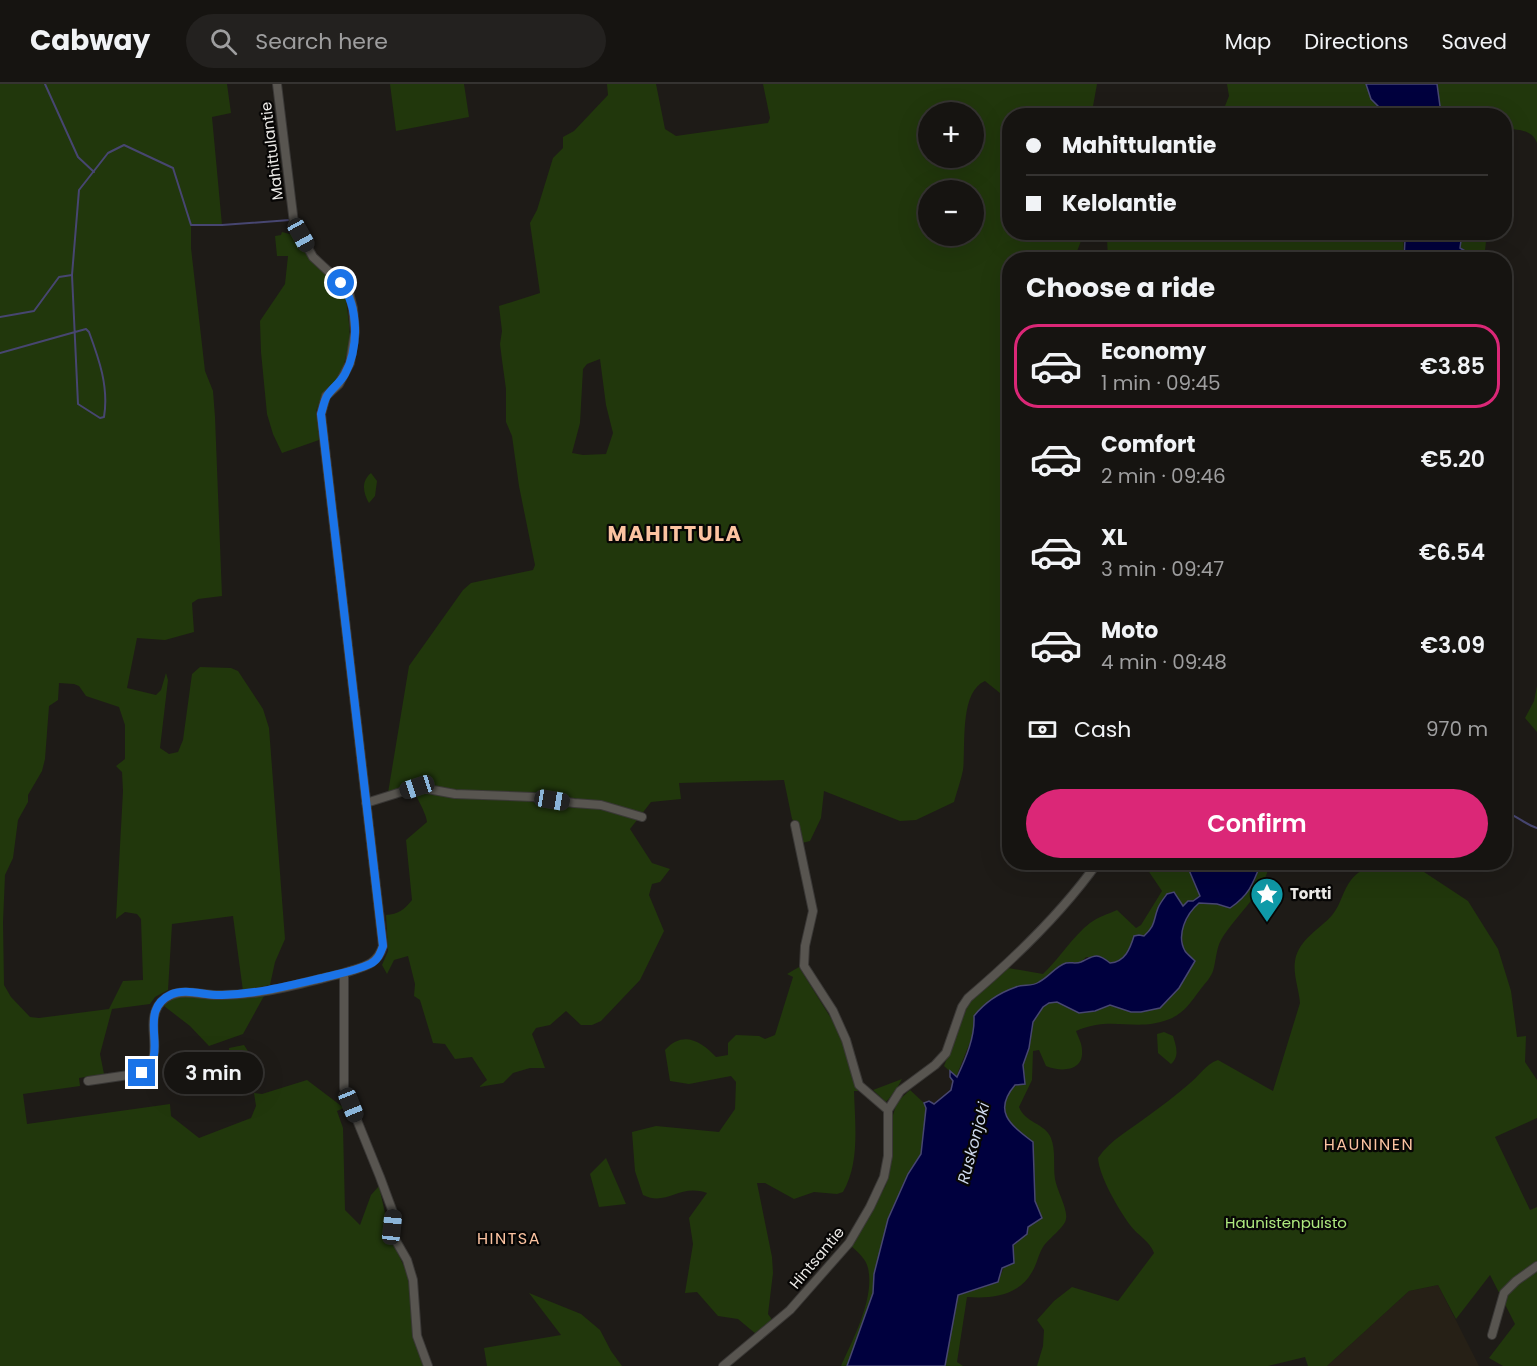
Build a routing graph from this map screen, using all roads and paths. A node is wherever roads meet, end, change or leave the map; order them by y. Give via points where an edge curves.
1 (277, 84) edge
2 (366, 803) junction
3 (642, 817) dead end
4 (795, 825) dead end
5 (1092, 870) edge
6 (344, 973) junction
7 (88, 1081) dead end
8 (888, 1110) junction
9 (1537, 1266) edge
10 (1492, 1335) dead end
11 (428, 1366) edge
12 (723, 1366) edge

1 - 2 street, Mahittulantie via 294,223 313,257 349,293 353,308 355,332 350,363 339,384 326,396 321,414
2 - 3 street via 417,787 455,794 602,805
2 - 6 street, Mahittulantie via 383,946 371,963
4 - 8 street via 813,911 804,966 833,1011 859,1085
5 - 8 street via 1060,911 968,998 946,1053 900,1091
6 - 7 street, Mahittulantie via 252,993 174,993 155,1009 154,1055 148,1069
6 - 11 street via 344,1088 394,1215 392,1227 413,1280 417,1336
8 - 12 street, Hintsantie via 884,1177 849,1243 790,1310
9 - 10 street via 1504,1293

